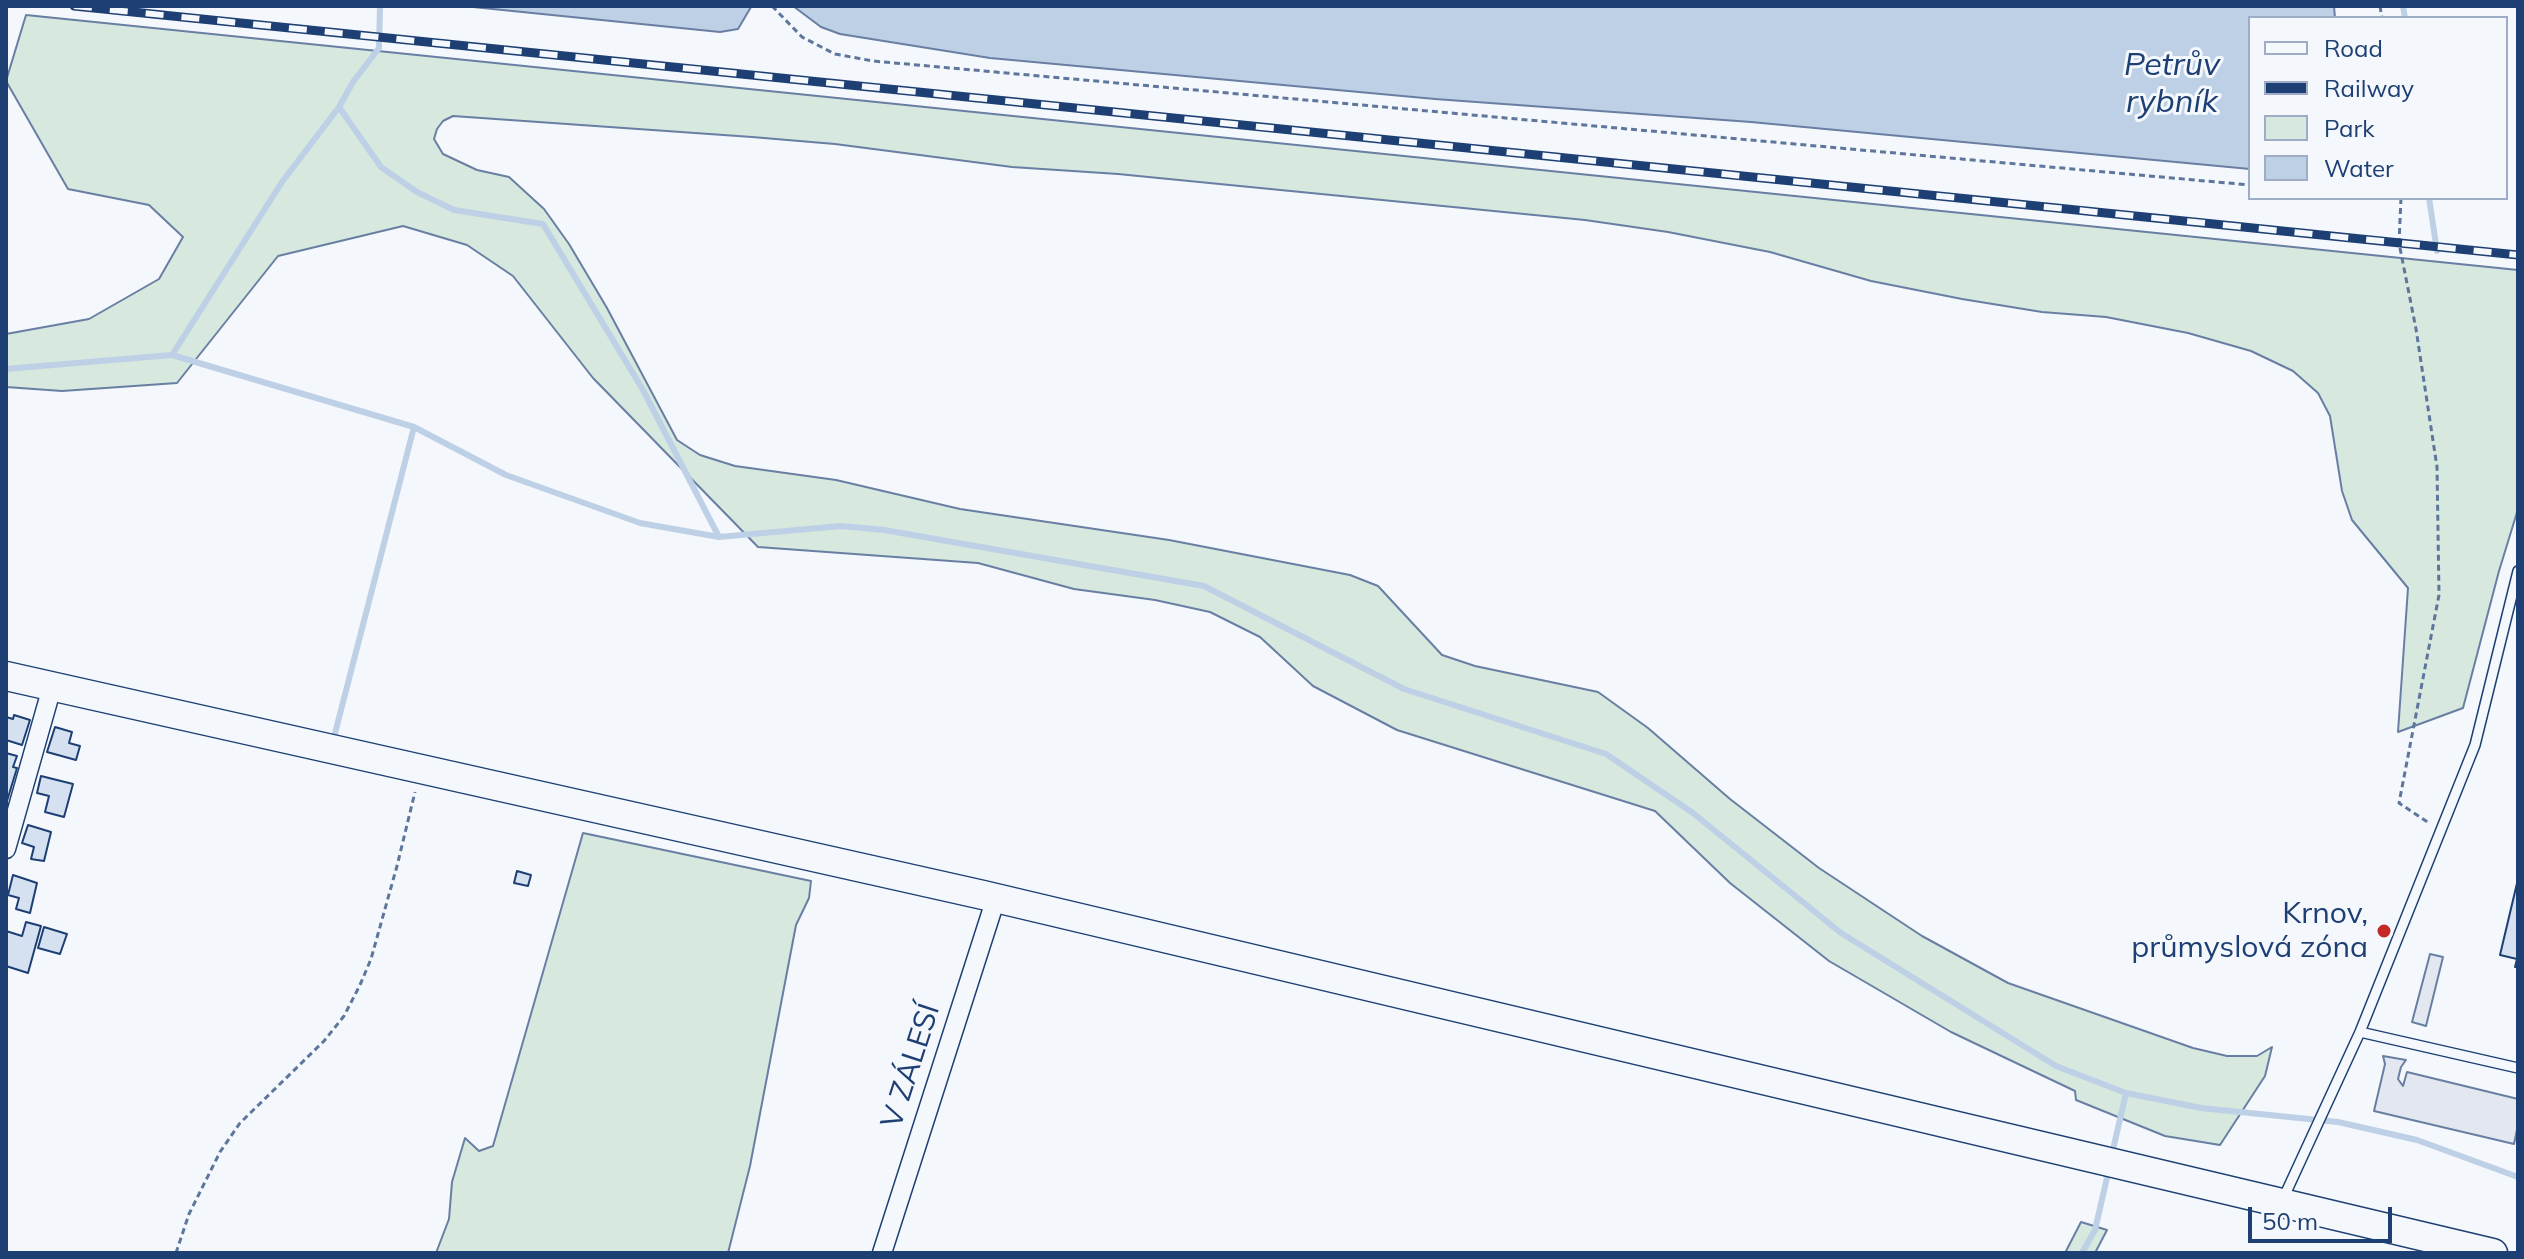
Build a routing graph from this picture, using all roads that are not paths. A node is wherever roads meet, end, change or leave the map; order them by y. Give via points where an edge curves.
1 (2518, 571) edge
2 (6, 676) edge
3 (52, 687) junction
4 (6, 849) edge
5 (996, 898) junction
6 (2360, 1032) junction
7 (2518, 1068) edge
8 (2282, 1203) junction
9 (882, 1253) edge
10 (2493, 1253) edge

1 - 6 lane via 2475,745
2 - 3 main road
3 - 4 street
3 - 5 main road
5 - 8 main road
5 - 9 street, V ZÁLESÍ
6 - 7 lane
6 - 8 lane
8 - 10 main road

